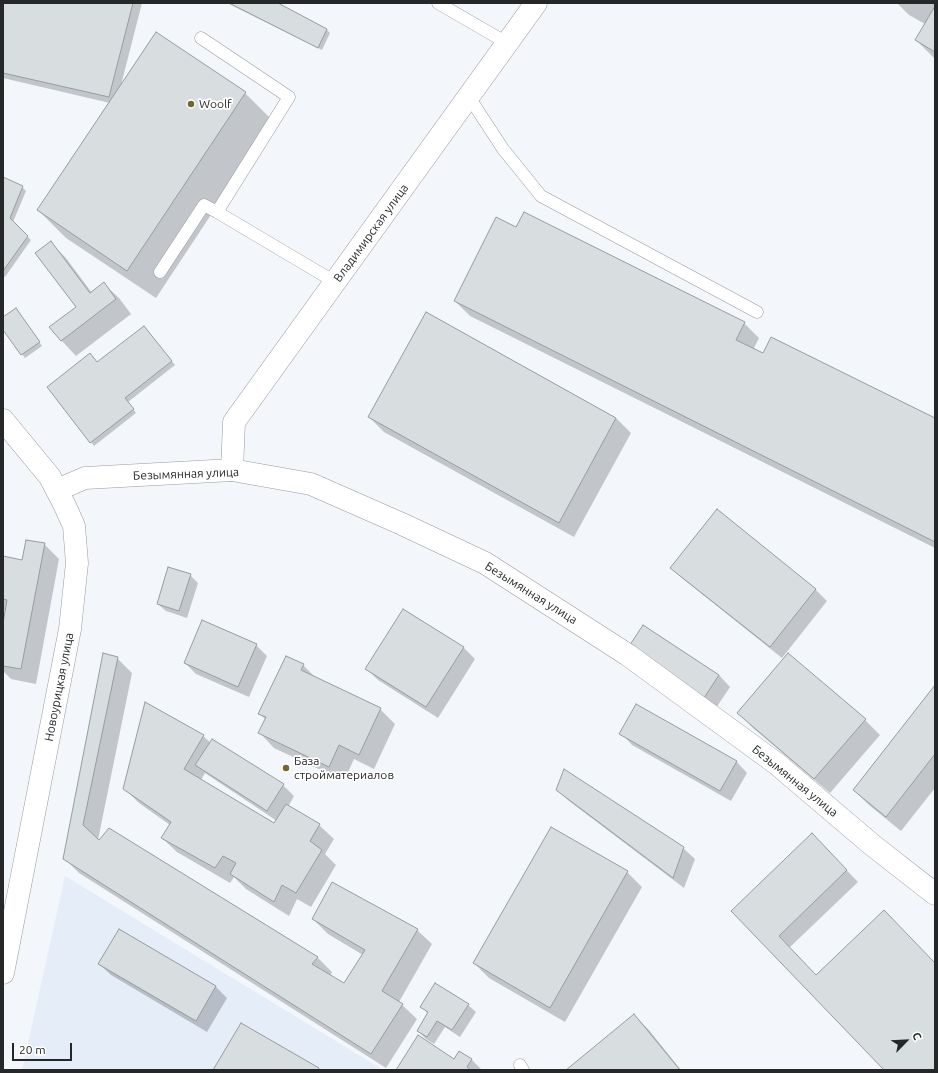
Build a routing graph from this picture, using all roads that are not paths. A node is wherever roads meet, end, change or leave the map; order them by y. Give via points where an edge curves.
1 (438, 3) edge
2 (536, 3) edge
3 (201, 38) dead end
4 (507, 43) junction
5 (469, 97) junction
6 (217, 212) junction
7 (160, 272) dead end
8 (336, 282) junction
9 (757, 312) dead end
10 (3, 420) edge
11 (232, 470) junction
12 (57, 490) junction
13 (935, 894) edge
14 (3, 973) edge

1 - 4 lane
2 - 4 main road, Владимирская улица
3 - 6 lane via 289,97
4 - 5 main road, Владимирская улица
5 - 8 main road, Владимирская улица
5 - 9 lane via 503,149 541,196
6 - 7 lane via 204,205
6 - 8 lane
8 - 11 main road, Владимирская улица via 234,422
10 - 12 main road, Новоурицкая улица via 50,477
11 - 12 main road, Безымянная улица via 85,478
11 - 13 main road, Безымянная улица via 311,484 485,563 628,655 777,764 870,844
12 - 14 main road, Новоурицкая улица via 74,526 77,563 70,629

